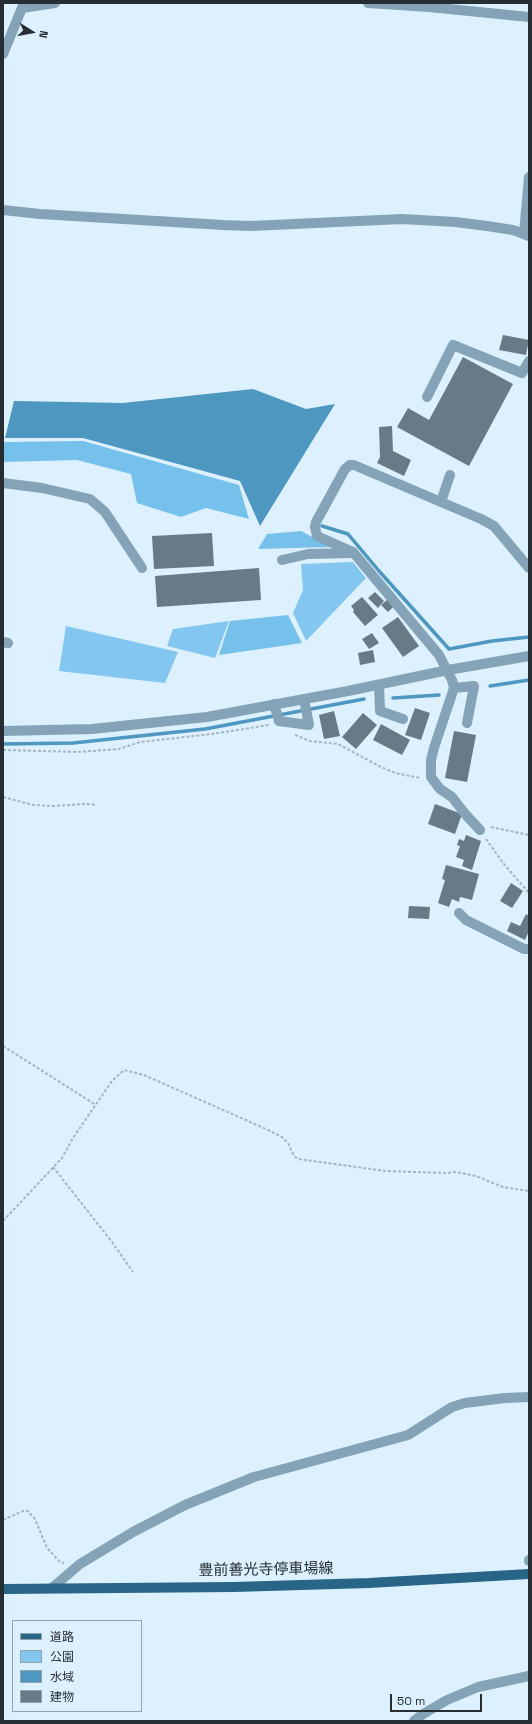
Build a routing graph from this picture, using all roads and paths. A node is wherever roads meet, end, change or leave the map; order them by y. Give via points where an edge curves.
1 (55, 3) edge
2 (368, 3) edge
3 (23, 6) edge
4 (529, 18) edge
5 (3, 54) edge
6 (529, 177) edge
7 (3, 210) edge
8 (526, 234) edge
9 (529, 361) edge
10 (427, 397) dead end
11 (450, 475) dead end
12 (3, 483) edge
13 (441, 502) junction
14 (353, 552) junction
15 (282, 560) dead end
16 (142, 568) dead end
17 (529, 568) edge
18 (529, 656) edge
19 (448, 670) junction
20 (379, 685) junction
21 (454, 688) junction
22 (304, 702) junction
23 (277, 714) junction
24 (403, 719) dead end
25 (467, 723) dead end
26 (3, 731) edge
27 (3, 750) edge
28 (431, 777) junction
29 (3, 797) edge
30 (97, 805) dead end
31 (480, 830) junction
32 (529, 835) edge
33 (529, 893) edge
34 (459, 913) dead end
35 (529, 949) edge
36 (3, 1046) edge
37 (96, 1105) junction
38 (53, 1168) junction
39 (529, 1191) edge
40 (3, 1221) edge
41 (134, 1272) dead end
42 (529, 1398) edge
43 (3, 1520) edge
44 (76, 1567) junction
45 (529, 1574) edge
46 (52, 1588) junction
47 (3, 1589) edge
48 (529, 1676) edge
49 (414, 1721) edge

1 - 3 street
2 - 4 street
3 - 5 street
6 - 8 street
7 - 8 street via 230,225 402,219 455,222
9 - 10 street via 522,373 453,345
11 - 13 street
12 - 16 street via 42,488 90,499 105,512
13 - 14 street via 356,465 350,465 345,469 315,527 317,536
13 - 17 street via 494,526
14 - 15 street via 308,554
14 - 19 street via 440,655
18 - 19 street
19 - 20 street
19 - 21 street
20 - 22 street
20 - 24 street via 380,710
21 - 25 street via 474,686
21 - 28 street via 434,748
22 - 23 street
22 - 23 street via 309,725
23 - 26 street via 207,716 92,729
23 - 27 path via 267,726 140,742 119,748 78,752
23 - 28 path via 283,728 296,736 310,741 338,744 395,773 414,778
28 - 31 street
29 - 30 path via 33,805
31 - 32 path via 491,827
31 - 33 path via 503,863
34 - 35 street via 466,920 524,949
36 - 37 path
37 - 38 path
37 - 39 path via 118,1074 129,1070 171,1086 282,1137 298,1159 386,1171 456,1172 476,1176 503,1187
38 - 40 path
38 - 41 path
42 - 44 street via 465,1403 452,1407 408,1435 254,1477 186,1505 133,1532
43 - 44 path via 28,1511 35,1519 47,1548 60,1562
44 - 46 street
45 - 46 main road, 豊前善光寺停車場線 via 369,1583
46 - 47 main road, 豊前善光寺停車場線
48 - 49 street via 478,1687 447,1700

